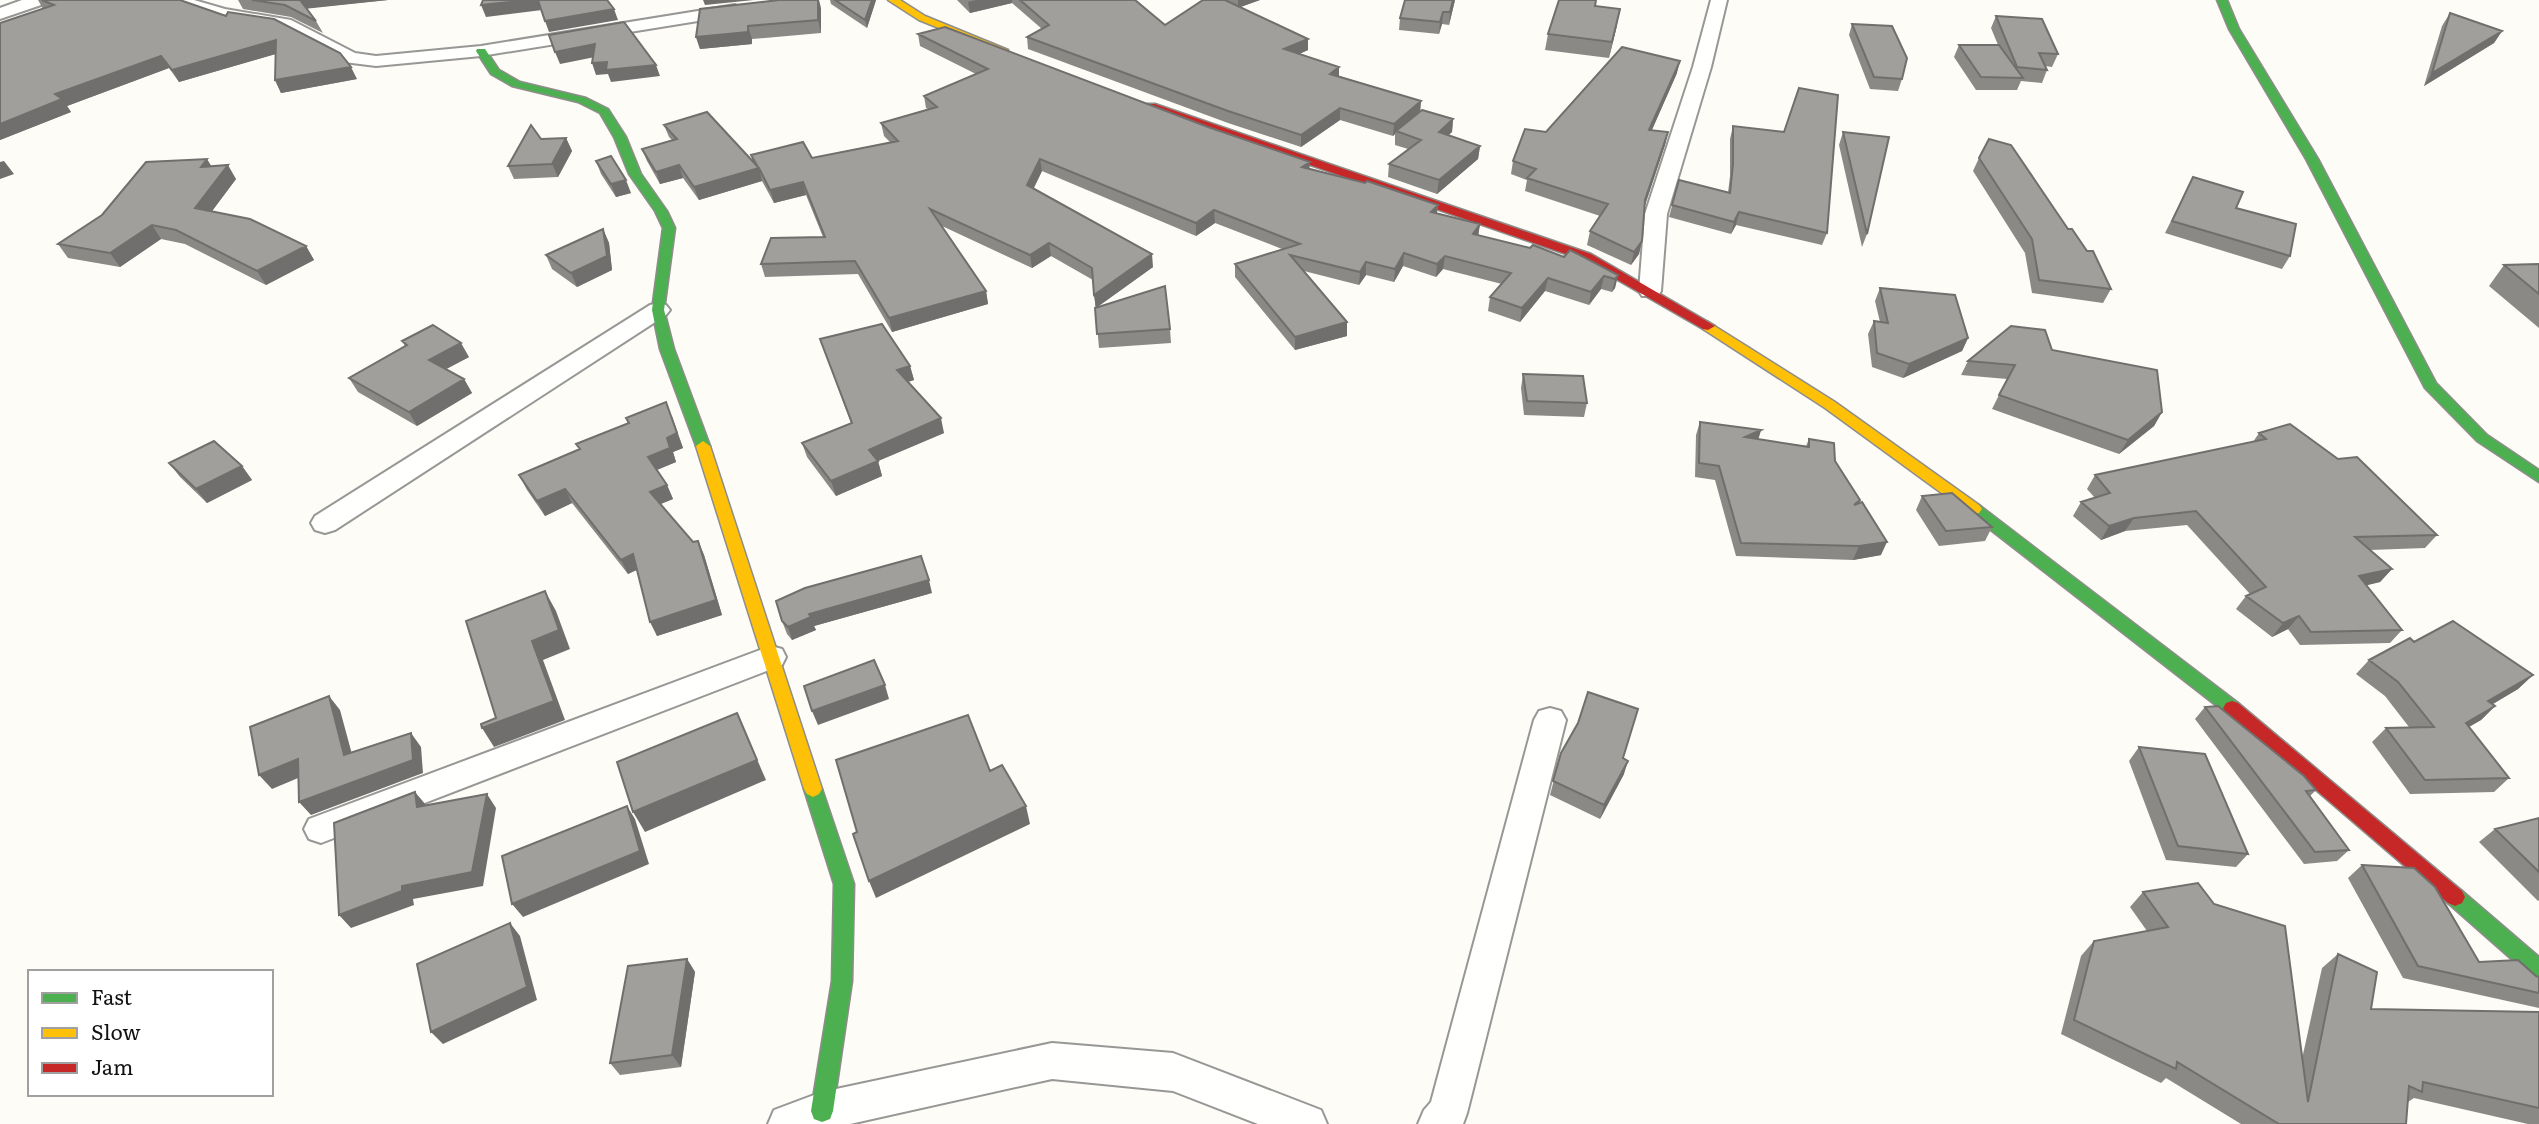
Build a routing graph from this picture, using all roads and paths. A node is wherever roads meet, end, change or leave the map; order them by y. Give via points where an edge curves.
1 (37, 0) edge
2 (176, 0) edge
3 (893, 0) edge
4 (1719, 0) edge
5 (2222, 0) edge
6 (758, 7) edge
7 (0, 13) edge
8 (481, 51) junction
9 (1016, 55) edge
10 (1141, 103) edge
11 (1650, 291) junction
12 (658, 310) junction
13 (2539, 477) edge
14 (325, 523) dead end
15 (771, 657) junction
16 (1550, 720) dead end
17 (321, 829) dead end
18 (2539, 970) edge
19 (805, 1118) edge
20 (1307, 1124) edge
21 (1438, 1124) edge

1 - 7 street
2 - 8 street via 223,14 285,24 350,58 376,61
3 - 9 street via 922,18
4 - 11 street via 1656,214
5 - 13 street via 2234,29 2312,159 2430,385 2482,438
6 - 8 street
8 - 12 street via 495,72 516,84 582,100 604,111 669,228
10 - 11 street via 1587,257
11 - 18 street via 1772,366 1948,488 2342,799
12 - 14 street
12 - 15 street via 667,349
15 - 17 street
15 - 19 street via 844,884 842,981
16 - 21 street via 1448,1113
19 - 20 street via 1052,1062 1173,1072

